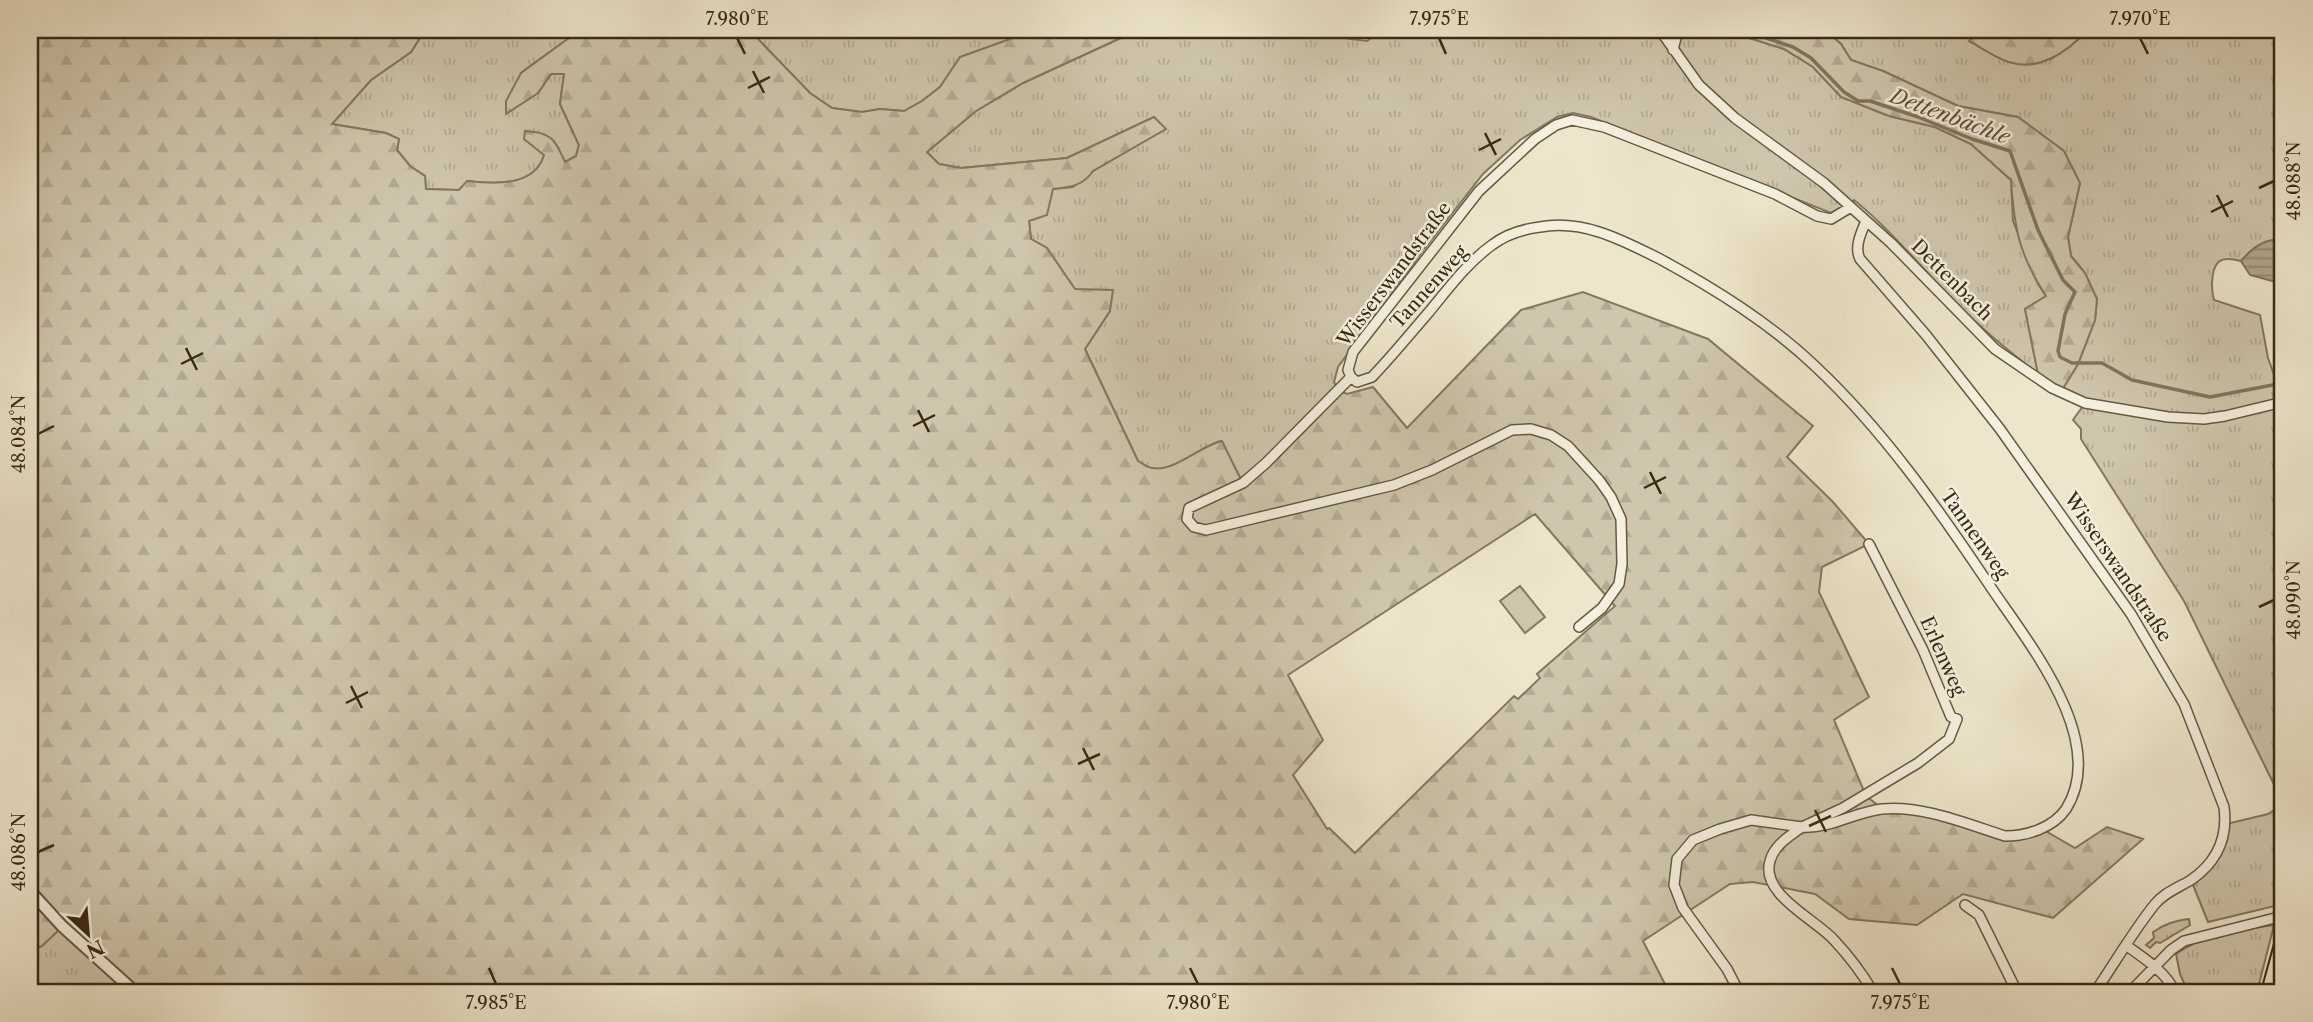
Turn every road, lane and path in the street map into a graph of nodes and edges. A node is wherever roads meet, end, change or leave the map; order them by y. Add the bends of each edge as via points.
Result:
1 (1660, 30) edge
2 (1678, 30) edge
3 (1673, 50) junction
4 (1851, 207) junction
5 (1866, 221) junction
6 (1351, 377) junction
7 (2283, 402) edge
8 (1869, 544) dead end
9 (1579, 627) dead end
10 (1802, 827) junction
11 (30, 891) edge
12 (1965, 905) dead end
13 (2283, 916) edge
14 (2283, 941) edge
15 (2127, 946) junction
16 (2155, 967) junction
17 (135, 992) edge
18 (1738, 992) edge
19 (1873, 992) edge
20 (2017, 992) edge
21 (2095, 992) edge
22 (2130, 992) edge
23 (2175, 992) edge
24 (2269, 992) edge

1 - 3 street, Dettenbach
2 - 3 street
3 - 4 street, Dettenbach via 1699,85 1735,118
4 - 5 street, Dettenbach
4 - 6 street, Wisserswandstraße via 1831,219 1817,216 1775,194 1604,127 1572,120 1556,125 1479,191 1353,352 1348,370
5 - 7 street, Dettenbach via 1995,349 2060,393 2109,408 2189,418 2225,416
5 - 15 street, Wisserswandstraße via 1858,239 1860,259 1992,419 2131,614 2184,704 2220,794 2226,824 2215,856 2191,880 2156,902
6 - 9 street, Wisserswandstraße via 1243,483 1189,508 1187,519 1206,530 1394,485 1512,430 1531,429 1568,446 1611,496 1621,519 1619,584 1602,608
6 - 10 street, Tannenweg via 1357,382 1372,377 1493,244 1515,233 1564,224 1621,239 1678,269 1758,318 1815,366 1917,482 2037,652 2053,679 2079,756 2073,797 2062,815 2042,829 2019,836 2005,836 1914,808 1859,813 1816,828
8 - 10 street, Erlenweg via 1951,717 1957,719 1949,739 1918,763 1855,802
10 - 18 street via 1751,820 1693,840 1677,859 1674,885 1683,908
10 - 19 street, Tannenweg via 1775,849 1769,876 1786,901 1833,939
11 - 17 street
12 - 20 street via 1979,915
13 - 16 street via 2184,941
14 - 24 highway
15 - 16 street
15 - 21 street
16 - 22 street
16 - 23 street

